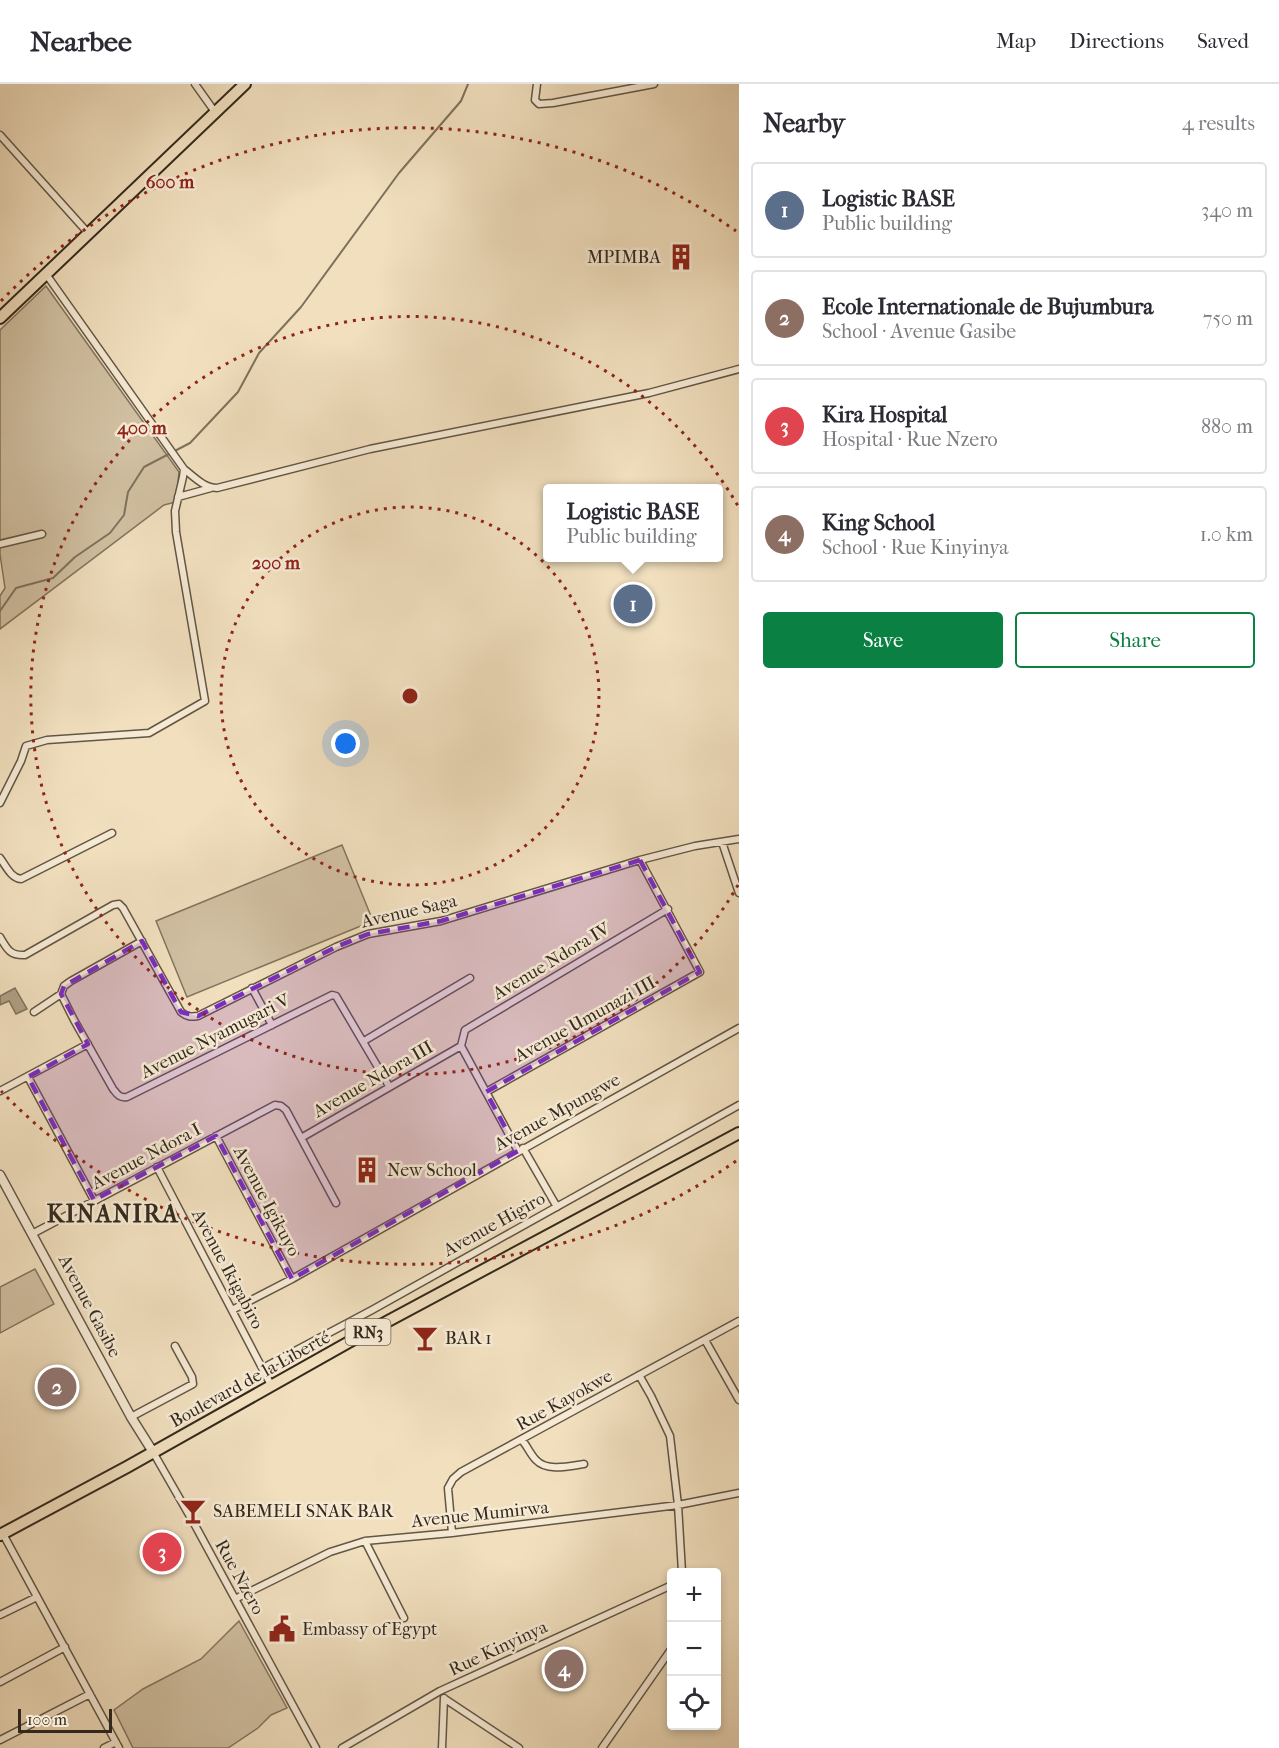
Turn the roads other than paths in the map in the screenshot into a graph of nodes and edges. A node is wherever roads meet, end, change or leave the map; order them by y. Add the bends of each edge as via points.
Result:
1 (195, 84) edge
2 (245, 84) edge
3 (537, 84) edge
4 (654, 84) edge
5 (215, 112) junction
6 (0, 135) edge
7 (88, 234) junction
8 (46, 274) junction
9 (0, 318) edge
10 (739, 369) edge
11 (184, 469) junction
12 (211, 488) junction
13 (178, 497) junction
14 (42, 534) dead end
15 (0, 544) edge
16 (0, 803) edge
17 (112, 833) dead end
18 (739, 838) edge
19 (722, 842) junction
20 (0, 858) edge
21 (640, 860) junction
22 (739, 893) edge
23 (668, 909) junction
24 (0, 938) edge
25 (140, 939) junction
26 (470, 978) dead end
27 (252, 988) junction
28 (61, 994) junction
29 (34, 1012) dead end
30 (272, 1025) junction
31 (739, 1028) edge
32 (363, 1041) junction
33 (88, 1044) junction
34 (461, 1046) junction
35 (28, 1077) junction
36 (389, 1086) junction
37 (0, 1091) edge
38 (486, 1092) junction
39 (739, 1104) edge
40 (739, 1133) edge
41 (216, 1137) junction
42 (301, 1138) junction
43 (520, 1150) junction
44 (157, 1167) junction
45 (0, 1175) edge
46 (94, 1200) junction
47 (336, 1203) dead end
48 (557, 1207) junction
49 (32, 1234) junction
50 (292, 1279) junction
51 (232, 1310) junction
52 (739, 1321) edge
53 (705, 1340) junction
54 (175, 1346) dead end
55 (264, 1368) junction
56 (639, 1376) junction
57 (271, 1385) junction
58 (739, 1400) edge
59 (131, 1417) junction
60 (522, 1440) junction
61 (153, 1452) junction
62 (584, 1464) dead end
63 (739, 1493) edge
64 (678, 1505) junction
65 (452, 1533) junction
66 (2, 1534) edge
67 (365, 1541) junction
68 (682, 1568) edge
69 (667, 1587) edge
70 (37, 1597) junction
71 (235, 1599) junction
72 (0, 1615) edge
73 (404, 1618) dead end
74 (65, 1647) junction
75 (667, 1656) edge
76 (0, 1682) edge
77 (440, 1691) junction
78 (90, 1694) junction
79 (445, 1699) junction
80 (0, 1740) edge
81 (118, 1745) edge
82 (104, 1748) edge
83 (316, 1748) edge
84 (342, 1748) edge
85 (442, 1748) edge
86 (519, 1748) edge
87 (602, 1748) edge

1 - 5 street
2 - 5 main road
3 - 4 street via 534,100 539,104
5 - 7 main road
6 - 7 street
7 - 8 main road
8 - 9 main road
8 - 11 street
10 - 12 street via 649,393 370,449
11 - 12 street
11 - 13 street
12 - 13 street
13 - 16 street via 176,532 205,701 149,733 47,740 26,746
14 - 15 street
17 - 20 street via 21,879 15,878
18 - 19 street, Avenue Saga
19 - 21 street, Avenue Saga
19 - 22 street
21 - 23 street
21 - 27 street, Avenue Saga via 441,921 368,934
23 - 34 street, Avenue Ndora IV via 465,1030
23 - 38 street, Avenue Umunazi III via 700,972
24 - 25 street via 10,951 25,955 119,904
25 - 27 street, Avenue Saga via 186,1016 198,1016
25 - 28 street via 71,981
26 - 32 street
27 - 30 street
28 - 29 street
28 - 33 street, Avenue Nyamugari V
30 - 32 street, Avenue Nyamugari V via 332,995
30 - 33 street, Avenue Nyamugari V via 127,1098 117,1095
31 - 43 street, Avenue Mpungwe
32 - 36 street, Avenue Nyamugari V
33 - 35 street
34 - 36 street, Avenue Ndora III
34 - 38 street
35 - 37 street
35 - 46 street
36 - 42 street, Avenue Ndora III
38 - 43 street
39 - 48 street, Avenue Higiro
40 - 57 main road, Boulevard de la Liberté / RN3
41 - 42 street, Avenue Ndora I via 275,1105 286,1110
41 - 44 street, Avenue Ndora I
41 - 50 street, Avenue Igikuyo
42 - 47 street
43 - 48 street
43 - 50 street, Avenue Mpungwe
44 - 46 street, Avenue Ndora I
44 - 51 street, Avenue Ikigabiro
45 - 49 street, Avenue Gasibe
46 - 49 street, Avenue Ndora I
48 - 55 street, Avenue Higiro
49 - 59 street, Avenue Gasibe
50 - 51 street, Avenue Mpungwe
51 - 55 street, Avenue Ikigabiro
52 - 53 street, Rue Kayokwe
53 - 56 street, Rue Kayokwe
53 - 58 street
54 - 59 street via 193,1384
55 - 57 street, Avenue Ikigabiro
56 - 60 street, Rue Kayokwe
56 - 64 street via 670,1436
57 - 61 main road, Boulevard de la Liberté / RN3
59 - 61 street, Avenue Gasibe
60 - 62 street via 542,1465
60 - 65 street, Rue Kayokwe via 461,1472 449,1484
61 - 66 main road, Boulevard de la Liberté / RN3
61 - 71 street, Rue Nzero
63 - 64 street, Avenue Mumirwa
64 - 65 street, Avenue Mumirwa
64 - 68 street
65 - 67 street, Avenue Mumirwa
66 - 70 street
67 - 71 street, Avenue Mumirwa via 330,1552
67 - 73 street
69 - 77 street, Rue Kinyinya
70 - 72 street
70 - 74 street
71 - 83 street, Rue Nzero
74 - 76 street
74 - 78 street
75 - 87 street
77 - 79 street
77 - 84 street, Rue Kinyinya
78 - 80 street
78 - 81 street
79 - 85 street
79 - 86 street
81 - 82 street

